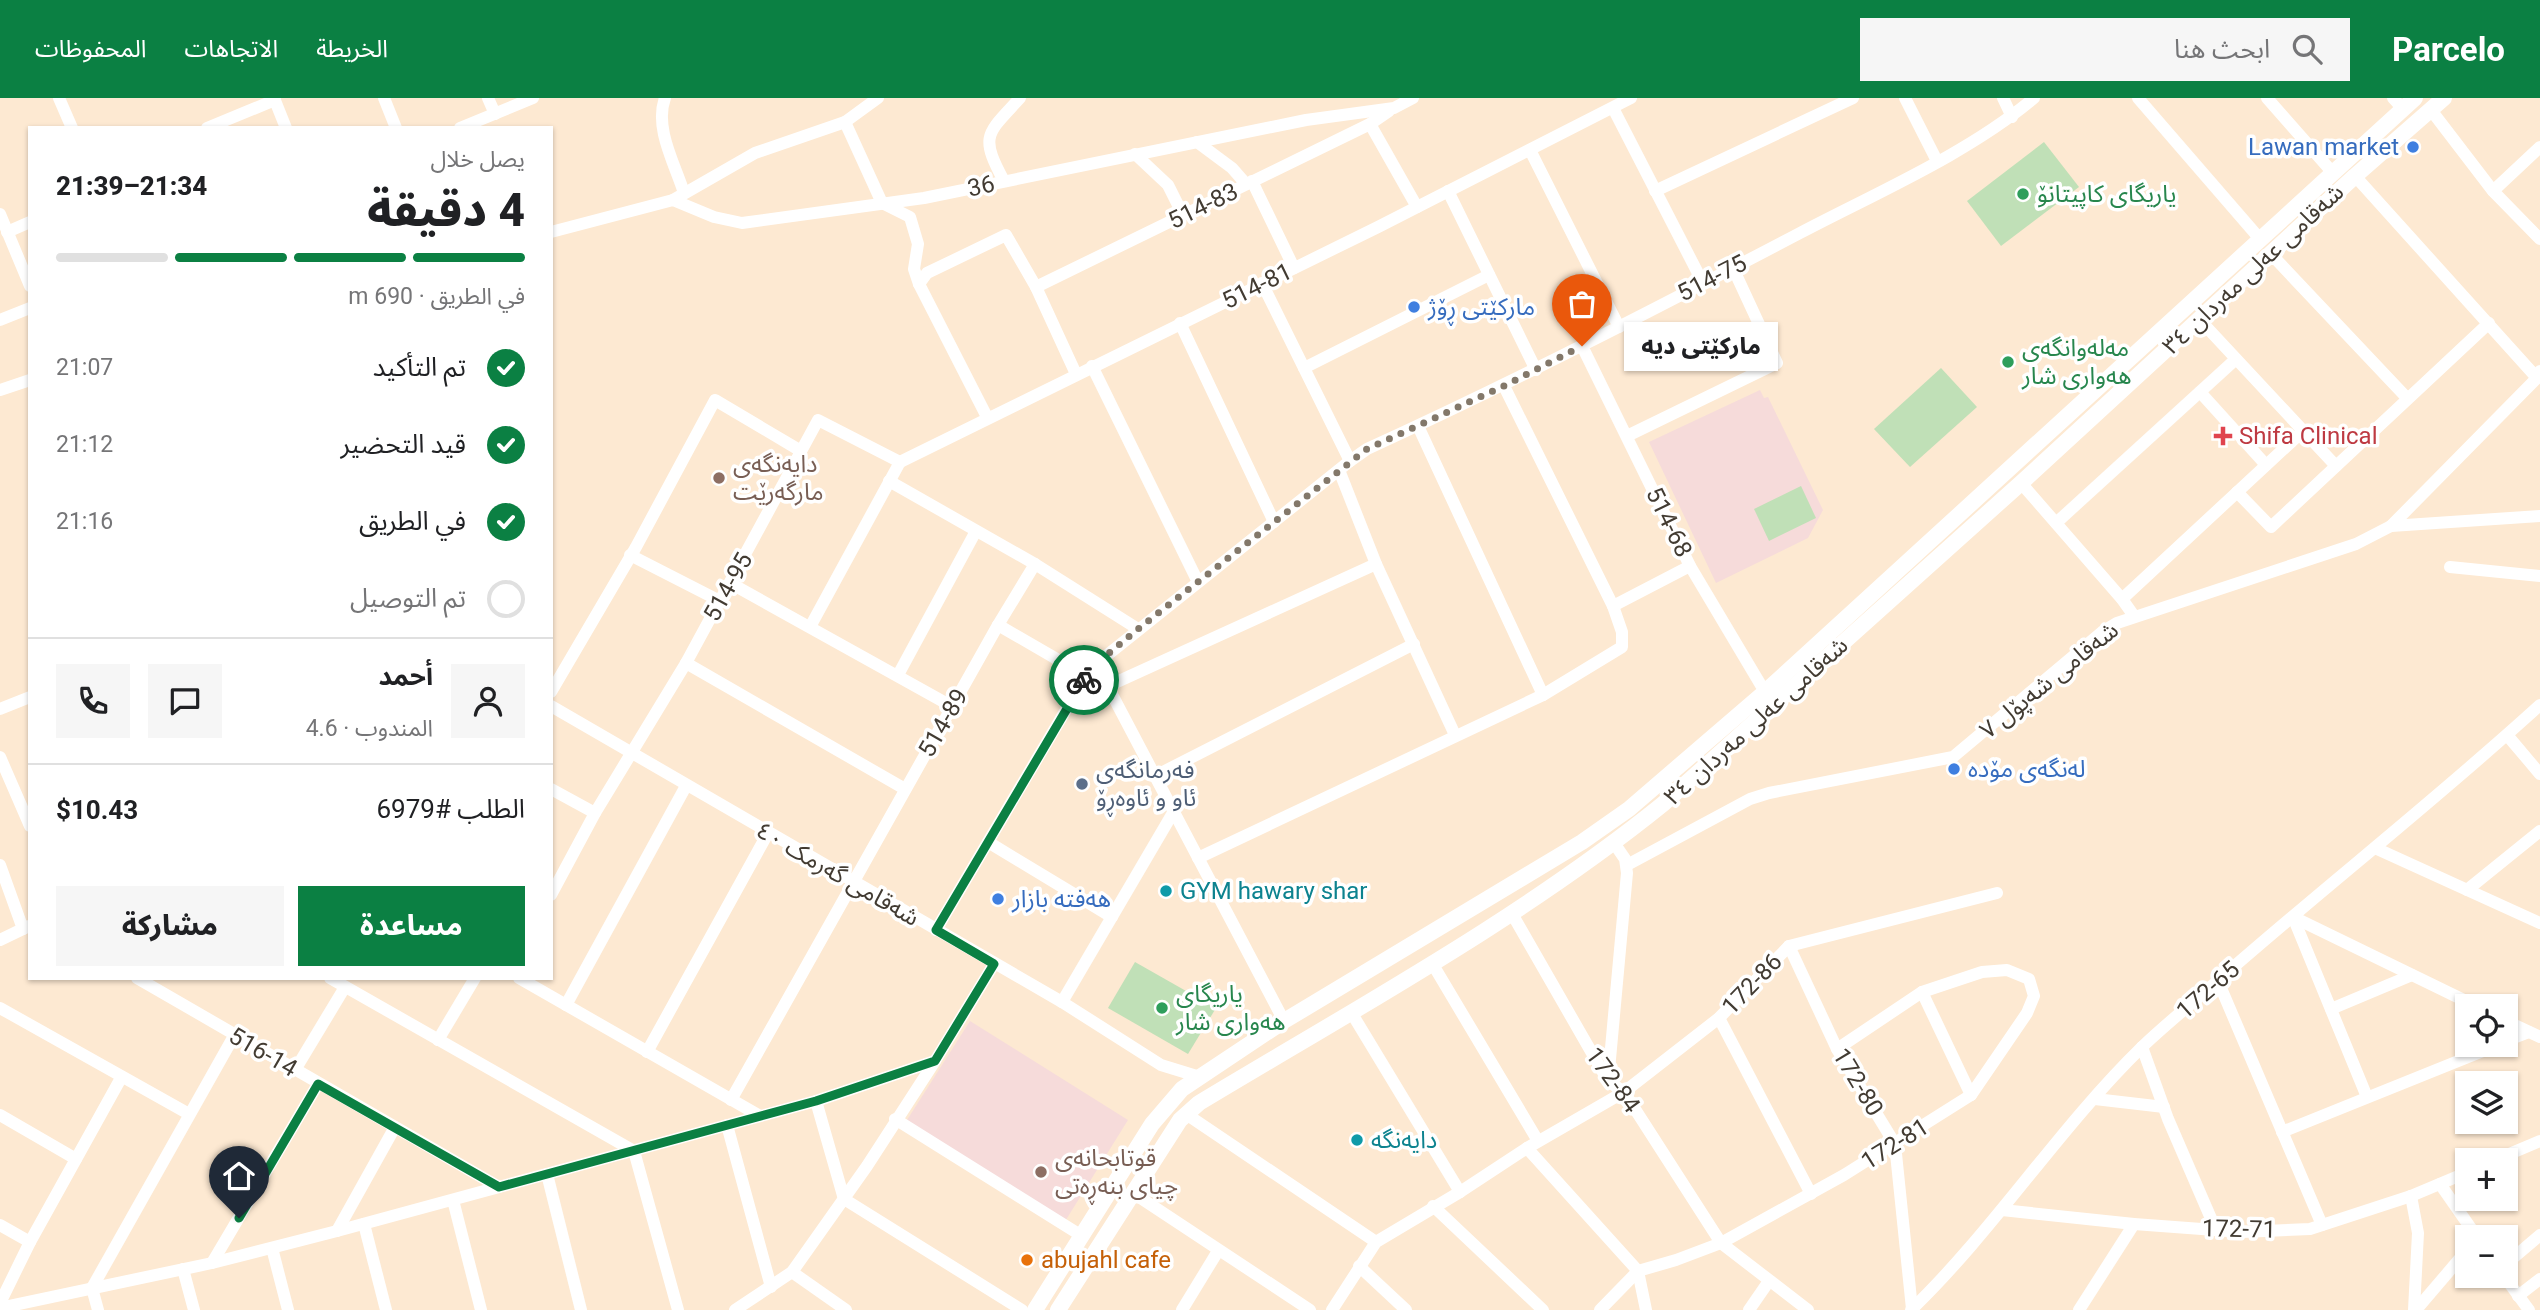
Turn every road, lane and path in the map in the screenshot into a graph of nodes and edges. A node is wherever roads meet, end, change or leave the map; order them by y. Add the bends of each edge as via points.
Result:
1 (60, 98) edge
2 (384, 98) edge
3 (488, 98) edge
4 (533, 98) edge
5 (665, 98) edge
6 (878, 98) edge
7 (1020, 98) edge
8 (1413, 98) edge
9 (1853, 98) edge
10 (1905, 98) edge
11 (2003, 98) edge
12 (2034, 98) edge
13 (2138, 98) edge
14 (2267, 98) edge
15 (2444, 98) edge
16 (274, 99) edge
17 (1629, 99) edge
18 (2404, 102) edge
19 (1394, 108) junction
20 (1613, 108) junction
21 (2431, 110) junction
22 (495, 114) junction
23 (2012, 117) junction
24 (845, 122) junction
25 (1370, 124) junction
26 (71, 126) edge
27 (212, 126) edge
28 (285, 126) edge
29 (395, 126) edge
30 (465, 126) edge
31 (1197, 142) junction
32 (2540, 147) edge
33 (1530, 150) junction
34 (1135, 154) junction
35 (1937, 161) junction
36 (2333, 173) junction
37 (2355, 176) junction
38 (1004, 181) junction
39 (1249, 183) junction
40 (1448, 191) junction
41 (1655, 191) junction
42 (2493, 191) junction
43 (678, 197) junction
44 (882, 203) junction
45 (1417, 207) junction
46 (0, 214) edge
47 (1183, 215) junction
48 (28, 223) edge
49 (553, 231) edge
50 (7, 232) junction
51 (2260, 239) junction
52 (2540, 239) edge
53 (2270, 253) junction
54 (1294, 268) junction
55 (1733, 268) junction
56 (1489, 275) junction
57 (28, 281) edge
58 (1262, 283) junction
59 (919, 284) junction
60 (1703, 284) junction
61 (1036, 287) junction
62 (28, 309) edge
63 (2199, 319) junction
64 (0, 320) edge
65 (1180, 323) junction
66 (2489, 323) junction
67 (1619, 327) junction
68 (1582, 346) junction
69 (2236, 359) junction
70 (1092, 366) junction
71 (1304, 368) junction
72 (1536, 370) junction
73 (1076, 374) junction
74 (2539, 375) edge
75 (28, 381) edge
76 (1504, 386) junction
77 (0, 390) edge
78 (2200, 392) junction
79 (2407, 398) junction
80 (987, 417) junction
81 (1418, 426) junction
82 (2303, 431) junction
83 (1627, 436) junction
84 (801, 450) junction
85 (900, 461) junction
86 (1350, 461) junction
87 (2266, 465) junction
88 (2336, 466) junction
89 (1339, 470) junction
90 (889, 481) junction
91 (2021, 483) junction
92 (2237, 492) junction
93 (2540, 516) edge
94 (1274, 522) junction
95 (2056, 523) junction
96 (2391, 526) junction
97 (976, 531) junction
98 (631, 555) junction
99 (1035, 564) junction
100 (1376, 564) junction
101 (1690, 566) junction
102 (2450, 567) dead end
103 (2540, 576) edge
104 (1198, 582) junction
105 (730, 583) junction
106 (2122, 599) junction
107 (720, 601) junction
108 (1613, 606) junction
109 (2134, 616) junction
110 (998, 625) junction
111 (810, 626) junction
112 (1138, 629) junction
113 (1415, 644) junction
114 (686, 663) junction
115 (1096, 664) junction
116 (898, 675) junction
117 (1086, 676) junction
118 (1108, 686) junction
119 (553, 689) edge
120 (1765, 692) junction
121 (1543, 695) junction
122 (28, 698) edge
123 (2540, 705) edge
124 (553, 707) edge
125 (953, 707) junction
126 (0, 709) edge
127 (1455, 735) junction
128 (2507, 735) junction
129 (633, 752) junction
130 (0, 757) edge
131 (2540, 774) edge
132 (1155, 776) junction
133 (686, 786) junction
134 (905, 789) junction
135 (553, 790) edge
136 (1174, 811) junction
137 (595, 813) junction
138 (28, 821) edge
139 (2540, 831) edge
140 (768, 833) junction
141 (988, 842) junction
142 (1614, 844) junction
143 (2375, 848) junction
144 (1198, 858) junction
145 (0, 865) edge
146 (1627, 865) junction
147 (854, 883) junction
148 (553, 889) edge
149 (2467, 890) junction
150 (1997, 894) dead end
151 (1511, 912) junction
152 (1112, 917) junction
153 (2292, 917) junction
154 (2540, 923) edge
155 (26, 928) edge
156 (936, 930) junction
157 (0, 940) edge
158 (1789, 946) junction
159 (1432, 963) junction
160 (994, 964) junction
161 (2412, 975) junction
162 (1360, 976) junction
163 (140, 980) edge
164 (333, 980) edge
165 (474, 980) edge
166 (522, 980) edge
167 (2218, 981) junction
168 (345, 987) junction
169 (1922, 992) junction
170 (1330, 994) junction
171 (2455, 996) edge
172 (1373, 997) junction
173 (1062, 1002) junction
174 (566, 1005) junction
175 (0, 1008) edge
176 (2331, 1009) junction
177 (1347, 1014) junction
178 (1719, 1018) junction
179 (1284, 1021) junction
180 (2518, 1027) edge
181 (2534, 1035) edge
182 (234, 1036) junction
183 (438, 1040) junction
184 (2142, 1047) junction
185 (1837, 1049) junction
186 (648, 1052) junction
187 (2468, 1057) edge
188 (935, 1061) junction
189 (1161, 1065) junction
190 (295, 1070) junction
191 (1200, 1077) junction
192 (121, 1078) junction
193 (1608, 1081) junction
194 (318, 1084) junction
195 (1182, 1089) junction
196 (1624, 1092) junction
197 (1971, 1095) junction
198 (2367, 1097) junction
199 (2095, 1099) junction
200 (731, 1100) junction
201 (816, 1101) junction
202 (2164, 1107) junction
203 (190, 1114) junction
204 (1186, 1114) junction
205 (0, 1115) edge
206 (760, 1116) junction
207 (895, 1119) junction
208 (727, 1125) junction
209 (395, 1127) junction
210 (2282, 1132) junction
211 (2540, 1141) edge
212 (1532, 1144) junction
213 (1895, 1144) junction
214 (2518, 1150) edge
215 (634, 1151) junction
216 (76, 1159) junction
217 (547, 1174) junction
218 (2455, 1178) edge
219 (2440, 1184) junction
220 (499, 1187) junction
221 (1460, 1192) junction
222 (1133, 1193) junction
223 (1811, 1194) junction
224 (2411, 1196) junction
225 (844, 1199) junction
226 (453, 1200) junction
227 (1433, 1206) junction
228 (2002, 1210) junction
229 (364, 1224) junction
230 (2134, 1224) junction
231 (0, 1225) edge
232 (2322, 1225) junction
233 (2469, 1225) edge
234 (2216, 1230) junction
235 (337, 1231) junction
236 (2540, 1235) edge
237 (1082, 1236) junction
238 (30, 1242) junction
239 (1376, 1242) junction
240 (1721, 1243) junction
241 (272, 1248) junction
242 (1218, 1251) junction
243 (2518, 1254) edge
244 (212, 1263) junction
245 (2455, 1265) edge
246 (1359, 1266) junction
247 (183, 1269) junction
248 (1638, 1270) junction
249 (792, 1272) junction
250 (2540, 1279) edge
251 (1769, 1281) junction
252 (771, 1287) junction
253 (2512, 1288) edge
254 (92, 1289) junction
255 (2518, 1296) junction
256 (0, 1303) edge
257 (0, 1308) edge
258 (740, 1308) edge
259 (2420, 1308) edge
260 (1912, 1309) edge
261 (98, 1310) edge
262 (194, 1310) edge
263 (288, 1310) edge
264 (386, 1310) edge
265 (481, 1310) edge
266 (581, 1310) edge
267 (678, 1310) edge
268 (846, 1310) edge
269 (1022, 1310) edge
270 (1035, 1310) edge
271 (1058, 1310) edge
272 (1182, 1310) edge
273 (1310, 1310) edge
274 (1332, 1310) edge
275 (1406, 1310) edge
276 (1543, 1310) edge
277 (1600, 1310) edge
278 (1646, 1310) edge
279 (1749, 1310) edge
280 (1808, 1310) edge
281 (2079, 1310) edge
282 (2529, 1310) edge

1 - 26 street
2 - 29 street
3 - 22 street
4 - 22 street
5 - 43 street via 661,123
6 - 24 street
7 - 38 street via 994,126 989,139 990,156
8 - 19 street, 36
9 - 41 street
10 - 35 street
11 - 23 street
12 - 23 street, 514-75
13 - 51 street
14 - 36 street
15 - 21 main road, شەقامی عەلی مەردان ٣٤
16 - 27 street
16 - 28 street
17 - 20 street, 514-81
18 - 36 main road, شەقامی عەلی مەردان ٣٤
19 - 25 street, 514-83
19 - 31 street, 36
20 - 33 street, 514-81
20 - 41 street
21 - 37 main road, شەقامی عەلی مەردان ٣٤
21 - 42 street
22 - 30 street
23 - 35 street, 514-75
24 - 43 street via 755,153
24 - 44 street
25 - 39 street, 514-83
25 - 45 street
31 - 34 street, 36
31 - 39 street
32 - 42 street
33 - 40 street, 514-81
33 - 67 street
34 - 38 street, 36
34 - 47 street via 1168,185
35 - 55 street, 514-75
36 - 51 main road, شەقامی عەلی مەردان ٣٤
37 - 53 main road, شەقامی عەلی مەردان ٣٤
37 - 66 street
38 - 44 street, 36
39 - 47 street, 514-83
39 - 54 street
40 - 45 street, 514-81
40 - 56 street
41 - 60 street
42 - 52 street
43 - 44 street, 36 via 714,217 742,223
43 - 49 street
44 - 59 street via 910,217 918,244 914,269
45 - 54 street, 514-81
46 - 50 street
47 - 61 street, 514-83
48 - 50 street
50 - 57 street
51 - 120 main road, شەقامی عەلی مەردان ٣٤
53 - 63 main road, شەقامی عەلی مەردان ٣٤
53 - 79 street
54 - 58 street, 514-81
55 - 60 street, 514-75
55 - 83 street via 1777,363
56 - 71 street
56 - 72 street
58 - 65 street, 514-81
58 - 71 street
59 - 61 street via 927,274 1006,236
59 - 80 street
60 - 67 street, 514-75
61 - 73 street
62 - 64 street
63 - 69 street
63 - 91 main road, شەقامی عەلی مەردان ٣٤
65 - 70 street, 514-81
65 - 94 street
66 - 74 street
66 - 79 street
67 - 68 street, 514-75
68 - 72 street, 514-75
68 - 83 street, 514-68
69 - 78 street
69 - 82 street
70 - 73 street, 514-81
70 - 104 street
71 - 86 street
72 - 76 street, 514-75
73 - 80 street, 514-81
74 - 96 street, شەقامی شەپۆل ٧
75 - 77 street
76 - 81 street, 514-75
76 - 108 street
78 - 87 street
78 - 95 street
79 - 88 street
80 - 85 street, 514-81
81 - 86 street, 514-75
81 - 121 street
82 - 87 street
82 - 88 street
83 - 101 street, 514-68
84 - 85 street, 514-95 via 818,420
84 - 98 street via 715,400
84 - 105 street, 514-95
85 - 90 street
86 - 89 street, 514-75
87 - 92 street
88 - 92 street via 2271,527
89 - 94 street, 514-75
89 - 100 street
90 - 97 street
90 - 111 street
91 - 95 street
91 - 142 main road, شەقامی عەلی مەردان ٣٤
92 - 106 street
93 - 96 street
94 - 104 street, 514-75
95 - 106 street
96 - 109 street, شەقامی شەپۆل ٧ via 2356,544
97 - 99 street
97 - 116 street
98 - 107 street
98 - 119 street
99 - 110 street, 514-89
99 - 112 street
100 - 113 street
100 - 118 street
101 - 108 street
101 - 120 street, 514-68
102 - 103 street
104 - 112 street, 514-75
105 - 107 street, 514-95
105 - 111 street
106 - 109 street
107 - 114 street, 514-95
108 - 121 street via 1622,647
109 - 146 street, شەقامی شەپۆل ٧ via 2102,632 1953,757 1749,799
110 - 117 street
110 - 125 street, 514-89
111 - 116 street
112 - 115 street, 514-75
113 - 127 street
113 - 132 street
114 - 129 street, 514-95
114 - 134 street
115 - 117 street, 514-75
115 - 118 street
116 - 125 street
117 - 141 street, 514-75
118 - 132 street
120 - 162 main road, شەقامی عەلی مەردان ٣٤ via 1606,826
121 - 127 street
122 - 126 street
123 - 128 street, 172-65
124 - 129 street, شەقامی گەرمک ٤٠
125 - 134 street, 514-89
127 - 144 street
128 - 131 street
128 - 143 street, 172-65
129 - 133 street, شەقامی گەرمک ٤٠
129 - 137 street, 514-95
130 - 138 street
132 - 136 street
133 - 140 street, شەقامی گەرمک ٤٠
133 - 174 street
134 - 147 street, 514-89
135 - 137 street
136 - 144 street
136 - 152 street
137 - 148 street, 514-95
139 - 149 street
140 - 147 street, شەقامی گەرمک ٤٠
140 - 186 street
141 - 152 street
141 - 156 street, 514-75
142 - 146 street
142 - 151 main road, شەقامی عەلی مەردان ٣٤
143 - 149 street
143 - 153 street, 172-65
144 - 179 street
145 - 155 street
146 - 193 street
147 - 156 street, شەقامی گەرمک ٤٠
147 - 200 street, 514-89
149 - 154 street
150 - 158 street, 172-86
151 - 159 main road, شەقامی عەلی مەردان ٣٤
151 - 193 street, 172-84
152 - 173 street
153 - 161 street
153 - 167 street, 172-65
153 - 176 street
155 - 157 street
156 - 160 street, شەقامی گەرمک ٤٠
158 - 178 street, 172-86
158 - 185 street, 172-80
159 - 172 main road, شەقامی عەلی مەردان ٣٤
159 - 212 street
160 - 173 street, شەقامی گەرمک ٤٠
160 - 188 street
161 - 171 street
161 - 176 street
162 - 170 main road, شەقامی عەلی مەردان ٣٤
162 - 172 main road
163 - 182 street, 516-14
164 - 168 street
165 - 183 street
166 - 174 street
167 - 184 street, 172-65
167 - 210 street
168 - 183 street
168 - 190 street
169 - 185 street
169 - 197 street
169 - 197 street, 172-81 via 1982,972 2007,970 2029,979 2034,996 2028,1013
170 - 177 main road
170 - 179 main road, شەقامی عەلی مەردان ٣٤
172 - 177 main road, شەقامی عەلی مەردان ٣٤
173 - 189 street, شەقامی گەرمک ٤٠
174 - 186 street
175 - 192 street
176 - 198 street
177 - 204 main road, شەقامی عەلی مەردان ٣٤
177 - 221 street
178 - 196 street, 172-86
178 - 223 street
179 - 191 main road, شەقامی عەلی مەردان ٣٤
180 - 181 street
182 - 190 street, 516-14
182 - 203 street
183 - 215 street
184 - 199 street, 172-65
184 - 202 street
185 - 213 street, 172-80
186 - 200 street
187 - 198 street
188 - 201 street
188 - 207 street
189 - 191 street, شەقامی گەرمک ٤٠
189 - 195 street, شەقامی گەرمک ٤٠
190 - 194 street, 516-14
191 - 195 main road, شەقامی عەلی مەردان ٣٤
192 - 203 street
192 - 216 street
193 - 196 street, 172-84
194 - 209 street, 516-14
194 - 244 street
195 - 237 main road, شەقامی عەلی مەردان ٣٤ via 1152,1124
196 - 212 street, 172-86
196 - 240 street, 172-84
197 - 213 street, 172-81
198 - 210 street
199 - 202 street
199 - 228 street, 172-65
200 - 206 street
201 - 206 street
201 - 225 street
202 - 234 street
203 - 254 street
204 - 222 main road, شەقامی عەلی مەردان ٣٤
204 - 239 street
205 - 216 street
206 - 208 street
207 - 225 street
207 - 237 street
208 - 215 street
208 - 252 street
209 - 220 street, 516-14
209 - 235 street
210 - 232 street
211 - 214 street
212 - 221 street, 172-86
212 - 248 street
213 - 223 street, 172-81
213 - 260 street, 172-80
215 - 217 street
215 - 267 street
216 - 238 street
217 - 220 street
217 - 266 street
218 - 219 street, 172-71
219 - 224 street, 172-71
219 - 233 street
220 - 226 street
221 - 227 street, 172-86
222 - 242 street
222 - 271 main road, شەقامی عەلی مەردان ٣٤
223 - 240 street, 172-81
224 - 232 street, 172-71
224 - 259 street via 2418,1233
225 - 249 street
225 - 269 street
226 - 229 street
226 - 265 street
227 - 239 street, 172-86
227 - 276 street
228 - 230 street, 172-71
228 - 260 street, 172-65
229 - 235 street
229 - 264 street
230 - 234 street, 172-71
230 - 281 street
231 - 238 street
232 - 234 street, 172-71 via 2296,1230
235 - 241 street
236 - 243 street
237 - 270 main road, شەقامی عەلی مەردان ٣٤
238 - 256 street
239 - 246 street, 172-86
240 - 248 street, 172-81
240 - 251 street, 172-84
241 - 244 street
241 - 263 street
242 - 272 street
242 - 273 street
244 - 247 street
245 - 259 street
246 - 274 street, 172-86
246 - 275 street
247 - 254 street
247 - 262 street
248 - 277 street
248 - 278 street
249 - 252 street
249 - 268 street
250 - 255 street
251 - 279 street
251 - 280 street, 172-84
252 - 258 street
253 - 255 street
254 - 257 street
254 - 261 street
255 - 282 street

